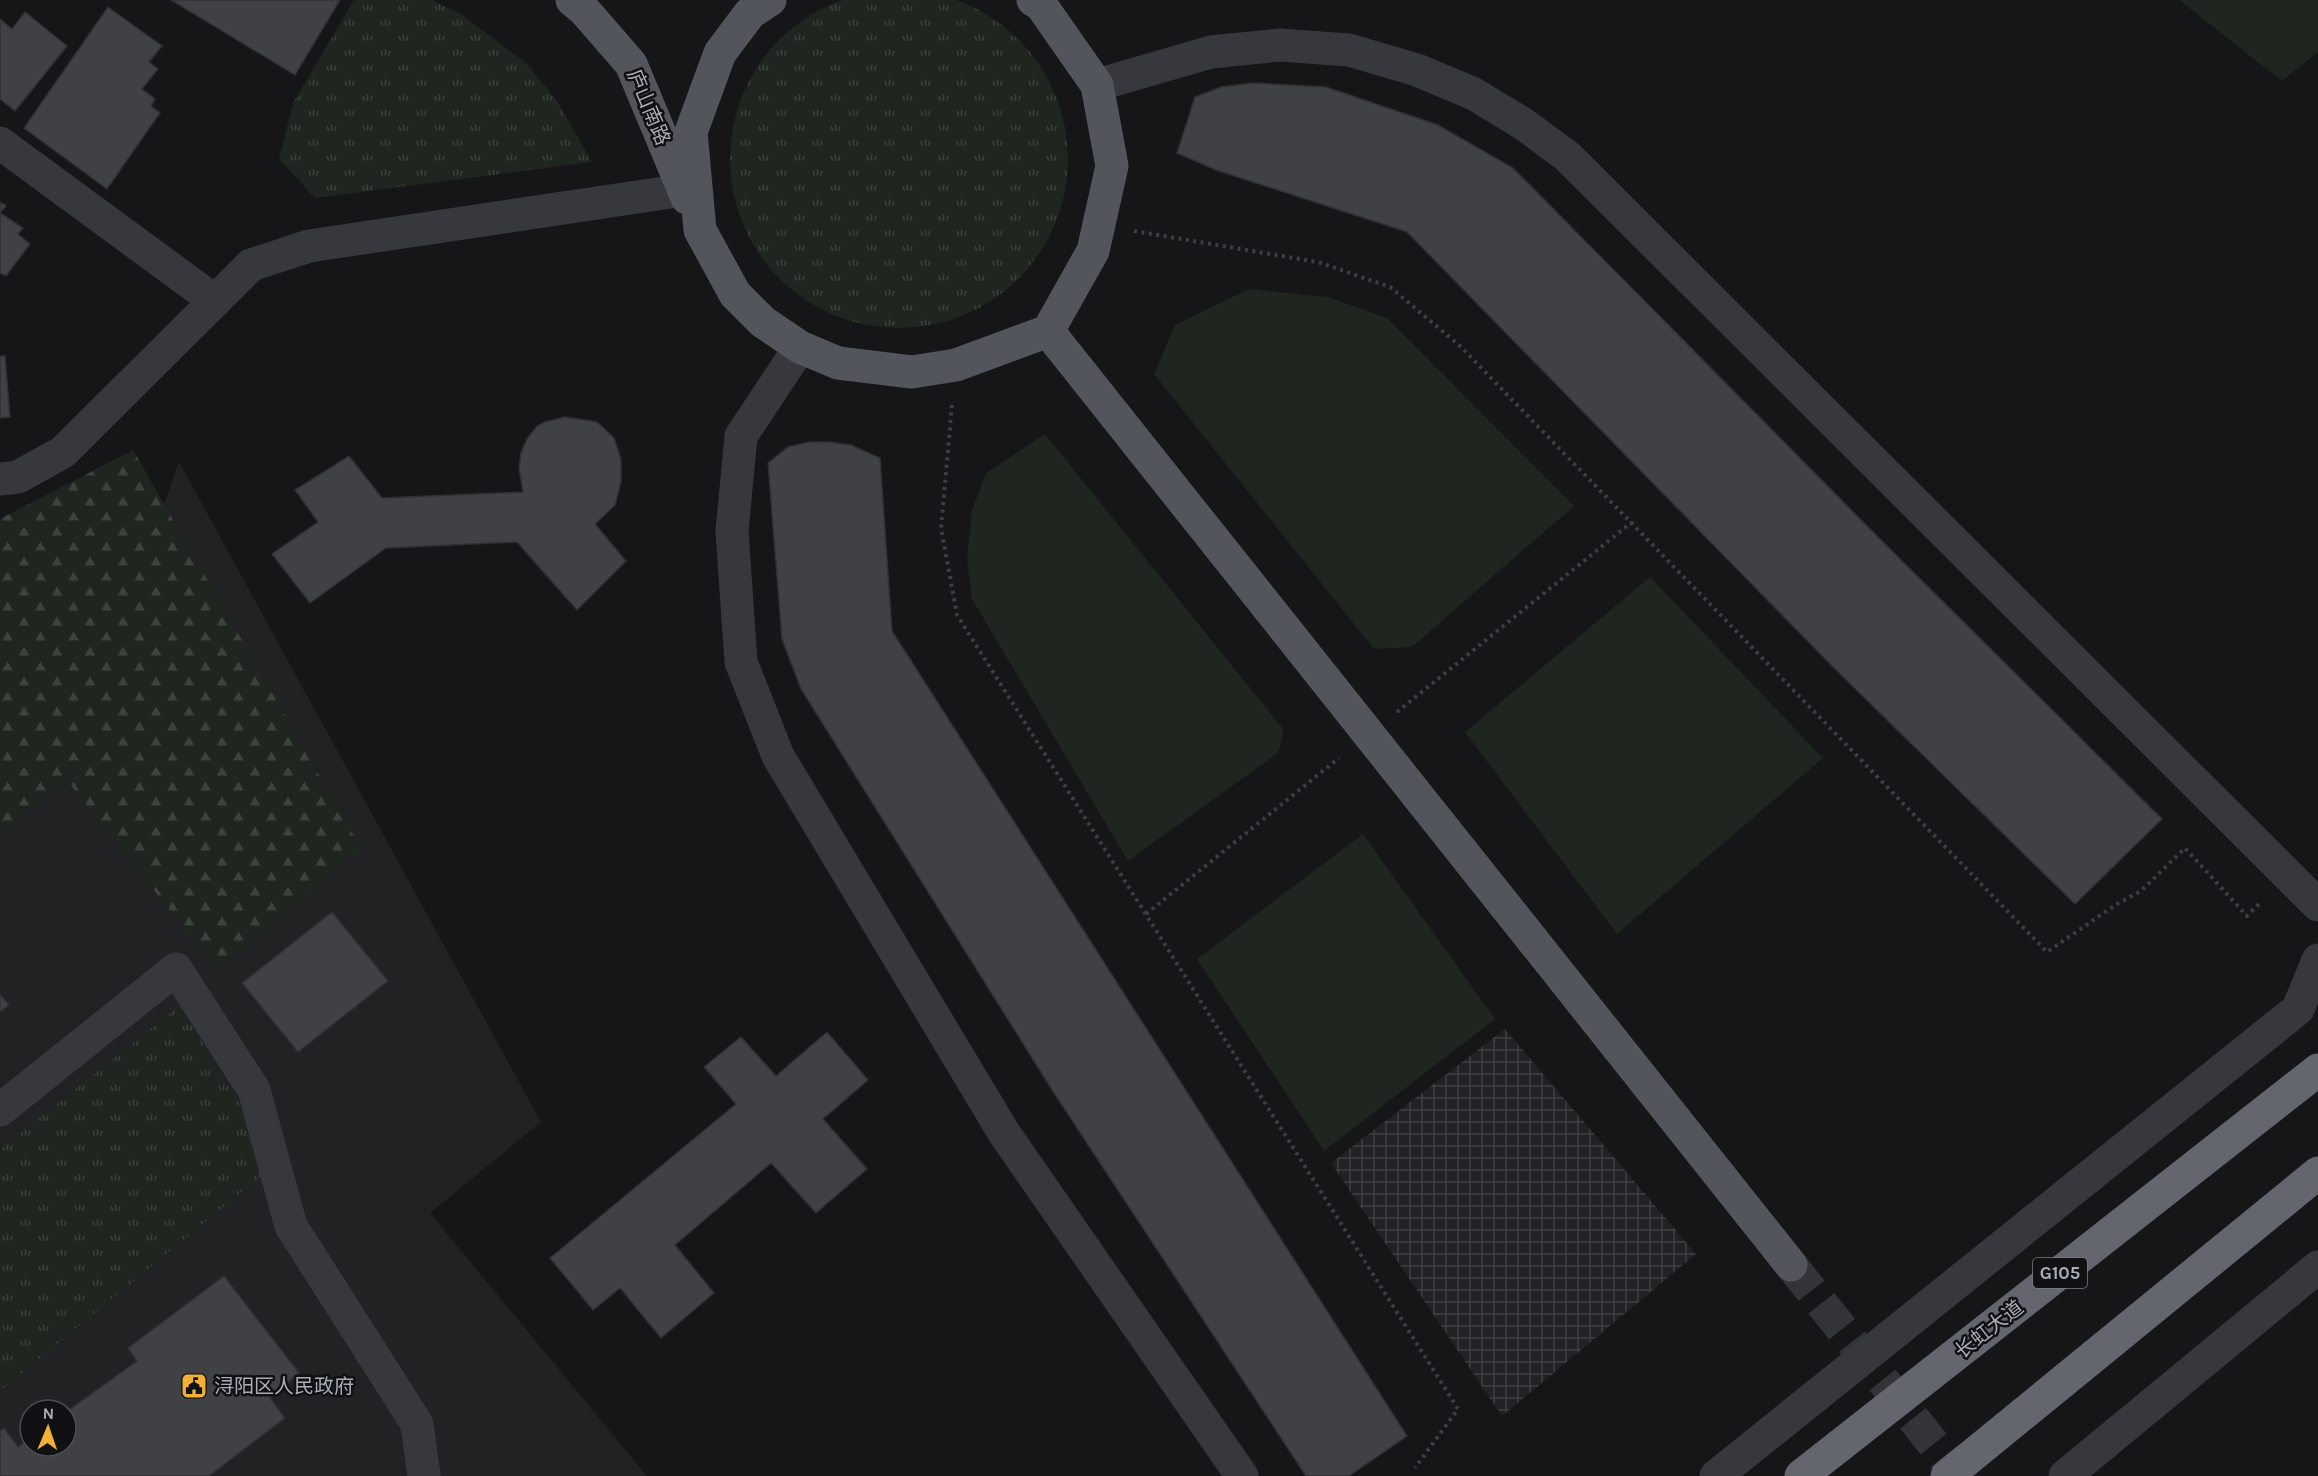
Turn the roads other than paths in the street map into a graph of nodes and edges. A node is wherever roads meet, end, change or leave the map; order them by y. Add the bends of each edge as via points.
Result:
1 (572, 0) edge
2 (770, 0) edge
3 (1033, 0) edge
4 (1097, 85) junction
5 (0, 143) edge
6 (684, 190) junction
7 (700, 230) junction
8 (215, 301) junction
9 (1048, 331) junction
10 (800, 347) junction
11 (0, 479) edge
12 (2318, 905) edge
13 (2318, 960) edge
14 (2318, 1070) edge
15 (0, 1110) edge
16 (2318, 1173) edge
17 (1791, 1265) tunnel mouth
18 (2318, 1267) edge
19 (424, 1476) edge
20 (1242, 1476) edge
21 (1716, 1476) edge
22 (1801, 1476) edge
23 (1947, 1476) edge
24 (2065, 1476) edge

1 - 6 main road, 庐山南路 via 632,64
2 - 7 main road via 750,14 720,53 691,132
3 - 4 main road via 1041,5
4 - 9 main road via 1112,166 1093,251
4 - 12 street via 1211,52 1280,45 1349,50 1417,70 1465,90 1525,125 1576,165
5 - 8 street
6 - 7 main road, 庐山南路
6 - 8 street via 309,246 251,264
7 - 10 main road, 庐山南路 via 735,294 763,322
8 - 11 street via 63,452 18,477
9 - 10 main road, 庐山南路 via 956,365 912,372 838,363
9 - 17 main road
10 - 20 street via 741,436 732,531 741,662 778,756 1004,1132
13 - 21 street via 2298,1009
14 - 22 highway, 长虹大道 / G105
15 - 19 street via 176,969 254,1090 291,1227 417,1424
16 - 23 highway
18 - 24 street

